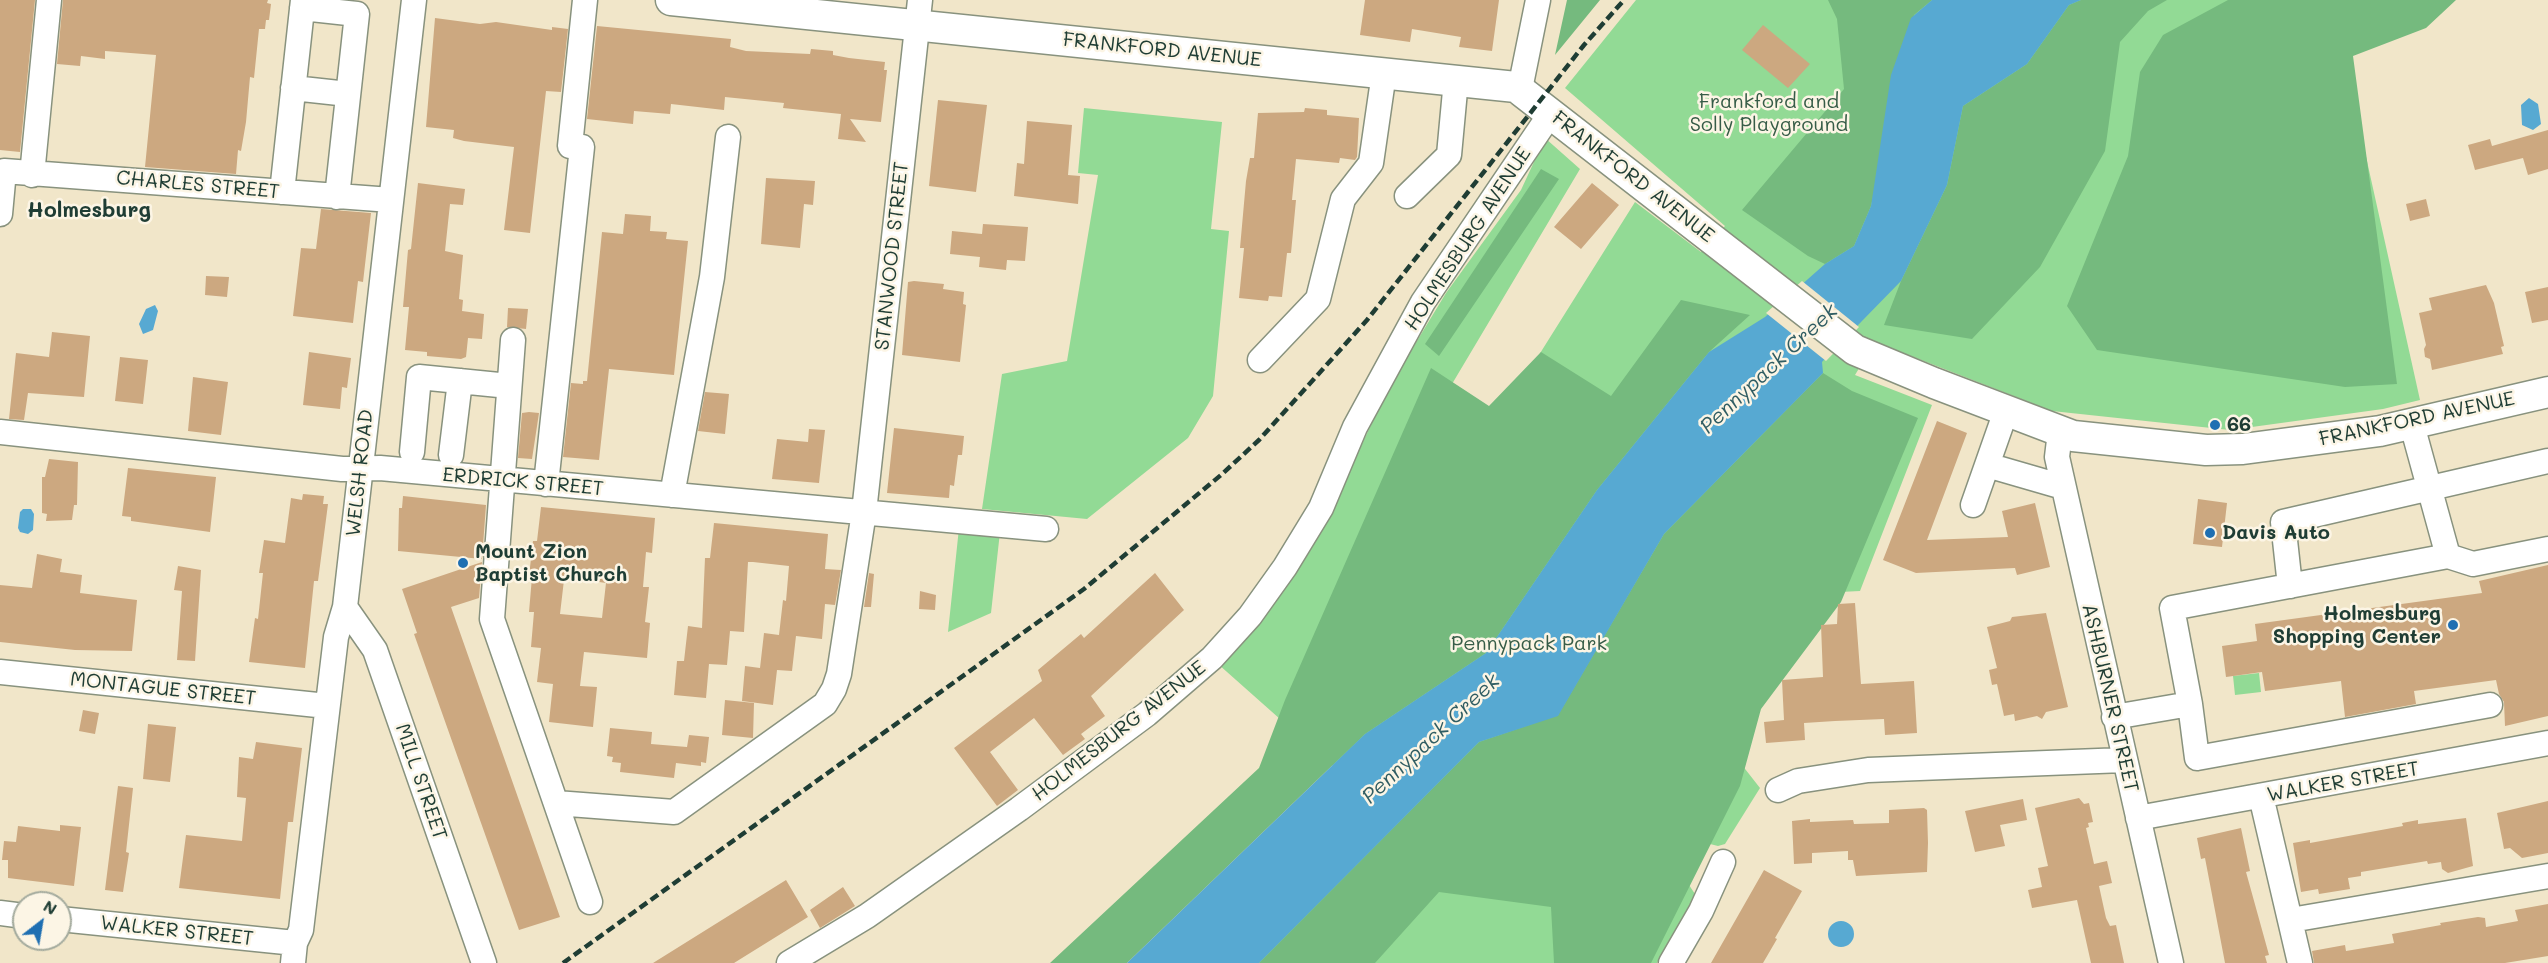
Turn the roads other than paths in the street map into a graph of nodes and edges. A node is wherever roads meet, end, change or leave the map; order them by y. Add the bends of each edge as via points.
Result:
1 (49, 0) edge
2 (414, 0) edge
3 (585, 0) edge
4 (671, 0) edge
5 (1538, 0) edge
6 (302, 4) edge
7 (918, 12) edge
8 (1384, 73) junction
9 (1456, 80) junction
10 (293, 88) junction
11 (1520, 89) junction
12 (348, 94) junction
13 (1551, 113) junction
14 (728, 137) dead end
15 (32, 175) junction
16 (282, 192) junction
17 (1407, 196) dead end
18 (337, 197) junction
19 (391, 200) junction
20 (0, 214) edge
21 (513, 340) dead end
22 (1260, 360) dead end
23 (460, 381) junction
24 (509, 386) junction
25 (2548, 392) edge
26 (2006, 411) junction
27 (2412, 425) junction
28 (0, 432) edge
29 (2060, 432) junction
30 (412, 452) dead end
31 (452, 455) dead end
32 (2548, 461) edge
33 (1987, 465) junction
34 (360, 468) junction
35 (501, 480) junction
36 (546, 484) junction
37 (2063, 487) junction
38 (2430, 490) junction
39 (672, 495) junction
40 (1973, 505) dead end
41 (864, 512) junction
42 (1046, 529) dead end
43 (2548, 549) edge
44 (2448, 556) junction
45 (2290, 586) junction
46 (345, 607) junction
47 (0, 672) edge
48 (2190, 704) junction
49 (2490, 705) dead end
50 (327, 706) junction
51 (2114, 717) junction
52 (2548, 743) edge
53 (2124, 760) junction
54 (1778, 790) dead end
55 (2261, 796) junction
56 (555, 803) junction
57 (2138, 818) junction
58 (1723, 862) dead end
59 (2548, 876) edge
60 (590, 902) dead end
61 (2291, 920) junction
62 (72, 922) edge
63 (294, 953) edge
64 (484, 963) edge
65 (789, 963) edge
66 (1671, 963) edge
67 (2170, 963) edge
68 (2301, 963) edge

1 - 15 street
2 - 19 street, WELSH ROAD
3 - 36 street via 570,146 582,147
4 - 7 main road, FRANKFORD AVENUE
5 - 11 street
6 - 10 street
6 - 12 street via 357,14
7 - 8 main road, FRANKFORD AVENUE
7 - 41 street, STANWOOD STREET
8 - 9 main road, FRANKFORD AVENUE
8 - 22 street via 1371,162 1343,198 1318,299
9 - 11 main road, FRANKFORD AVENUE
9 - 17 street via 1449,155
10 - 12 street
10 - 16 street
11 - 13 main road, FRANKFORD AVENUE
12 - 18 street
13 - 26 main road, FRANKFORD AVENUE via 1846,345
13 - 65 street, HOLMESBURG AVENUE via 1423,302 1354,427 1321,508 1250,616 1212,658 1147,714 886,902
14 - 39 street via 712,277
15 - 16 street, CHARLES STREET via 72,174
15 - 20 street, CHARLES STREET via 4,171
16 - 18 street, CHARLES STREET
18 - 19 street, CHARLES STREET
19 - 34 street, WELSH ROAD
21 - 24 street
23 - 24 street
23 - 30 street via 418,377
23 - 31 street
24 - 35 street
25 - 27 main road, FRANKFORD AVENUE
26 - 29 main road, FRANKFORD AVENUE
26 - 33 street
27 - 29 main road, FRANKFORD AVENUE via 2349,437 2218,451
27 - 38 street
28 - 34 street, ERDRICK STREET
29 - 37 street, ASHBURNER STREET via 2057,457
32 - 38 street
33 - 37 street
33 - 40 street
34 - 35 street, ERDRICK STREET
34 - 46 street, WELSH ROAD
35 - 36 street, ERDRICK STREET
35 - 56 street via 492,620
36 - 39 street, ERDRICK STREET
37 - 51 street, ASHBURNER STREET
38 - 44 street
38 - 45 street via 2283,522
39 - 41 street, ERDRICK STREET
41 - 42 street, ERDRICK STREET
41 - 56 street, STANWOOD STREET via 837,681 825,704 674,812
43 - 44 street via 2473,564
44 - 45 street
45 - 48 street via 2172,608
46 - 50 street, WELSH ROAD via 336,637
46 - 64 street, MILL STREET via 375,650
47 - 50 street, MONTAGUE STREET
48 - 49 street via 2198,758
48 - 51 street
50 - 63 street, WELSH ROAD via 301,930
51 - 53 street, ASHBURNER STREET
52 - 55 street, WALKER STREET
53 - 54 street via 1868,770 1798,781
53 - 57 street, ASHBURNER STREET
55 - 57 street, WALKER STREET
55 - 61 street
56 - 60 street
57 - 67 street, ASHBURNER STREET
58 - 66 street
59 - 61 street
61 - 68 street
62 - 63 street, WALKER STREET

